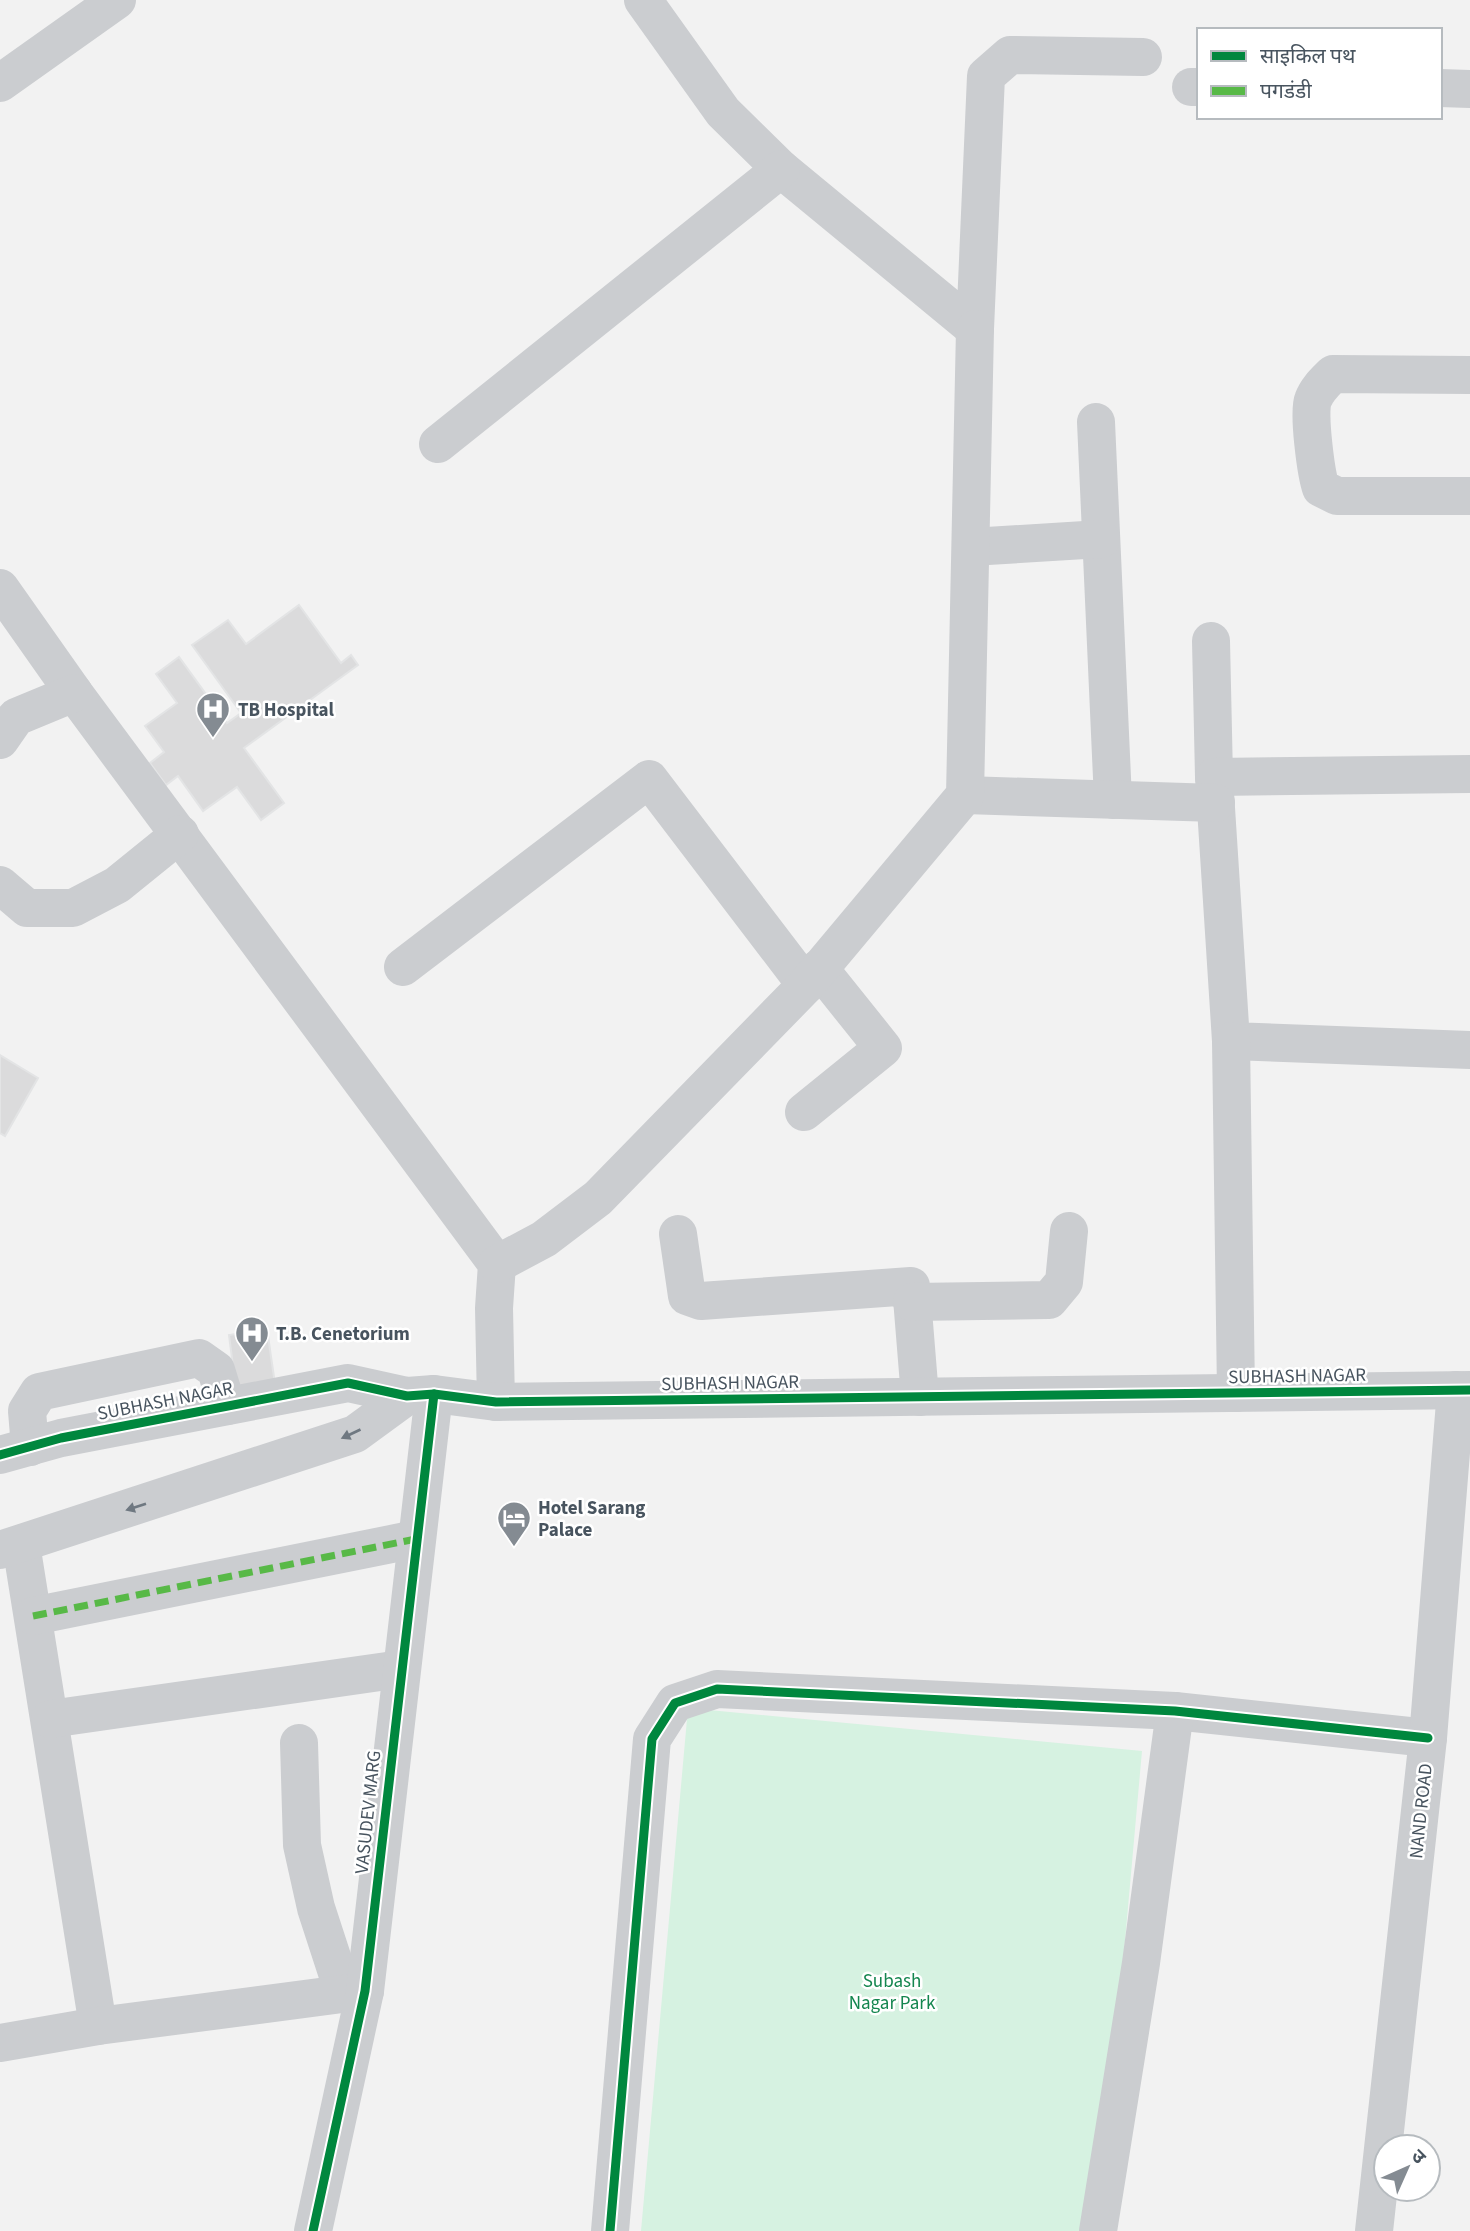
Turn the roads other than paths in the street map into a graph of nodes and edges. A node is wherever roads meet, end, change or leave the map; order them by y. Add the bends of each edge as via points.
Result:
1 (117, 0) edge
2 (643, 0) edge
3 (1143, 57) dead end
4 (0, 83) edge
5 (1442, 88) edge
6 (1470, 89) edge
7 (781, 169) junction
8 (975, 329) junction
9 (1470, 375) edge
10 (1096, 422) dead end
11 (438, 444) dead end
12 (1470, 496) edge
13 (1101, 539) junction
14 (971, 547) junction
15 (0, 588) edge
16 (1211, 641) dead end
17 (74, 694) junction
18 (0, 740) edge
19 (1470, 774) edge
20 (1215, 790) junction
21 (965, 795) junction
22 (1113, 800) junction
23 (180, 834) junction
24 (0, 885) edge
25 (403, 967) dead end
26 (812, 976) junction
27 (1231, 1041) junction
28 (1470, 1050) edge
29 (804, 1112) dead end
30 (1069, 1231) dead end
31 (678, 1234) dead end
32 (497, 1264) junction
33 (912, 1302) junction
34 (1463, 1390) edge
35 (1236, 1393) junction
36 (421, 1395) junction
37 (920, 1397) junction
38 (496, 1402) junction
39 (227, 1406) junction
40 (15, 1451) edge
41 (416, 1539) junction
42 (11, 1547) edge
43 (33, 1616) junction
44 (401, 1669) junction
45 (1175, 1711) junction
46 (50, 1719) junction
47 (1428, 1738) junction
48 (299, 1743) dead end
49 (354, 1993) junction
50 (98, 2026) junction
51 (0, 2043) edge
52 (313, 2231) edge
53 (610, 2231) edge
54 (1098, 2231) edge
55 (1374, 2231) edge

1 - 4 street
2 - 7 street via 723,112
3 - 8 street via 1010,55 986,76
5 - 6 street
7 - 8 street
7 - 11 street
8 - 14 street
9 - 12 street via 1333,374 1311,403 1321,488 1337,496
10 - 13 street
13 - 14 street
13 - 22 street
14 - 21 street
15 - 17 street
16 - 20 street
17 - 18 street via 16,717
17 - 23 street
19 - 20 street
20 - 22 street
20 - 27 street
21 - 22 street
21 - 26 street
23 - 24 street via 117,885 73,908 27,908
23 - 32 street
25 - 26 street via 649,779
26 - 29 street via 883,1048
26 - 32 street via 598,1198 544,1239
27 - 28 street
27 - 35 street
30 - 33 street via 1064,1282 1049,1300
31 - 33 street via 687,1296 701,1301 911,1286
32 - 38 street
33 - 37 street
34 - 35 street, SUBHASH NAGAR
34 - 47 street, NAND ROAD
35 - 37 street, SUBHASH NAGAR
36 - 38 street, SUBHASH NAGAR
36 - 39 street, SUBHASH NAGAR via 348,1383
36 - 41 street, VASUDEV MARG
36 -> 42 street via 355,1434
37 - 38 street, SUBHASH NAGAR
39 - 40 street, SUBHASH NAGAR
39 - 40 street via 216,1370 199,1359 39,1392 27,1411
41 - 43 street
41 - 44 street, VASUDEV MARG
42 - 43 street
43 - 46 street
44 - 46 street
44 - 49 street, VASUDEV MARG
45 - 47 street
45 - 53 street via 717,1689 675,1703 652,1739
45 - 54 street
46 - 50 street
47 - 55 street, NAND ROAD
48 - 49 street via 302,1845 316,1908
49 - 50 street
49 - 52 street, VASUDEV MARG
50 - 51 street

